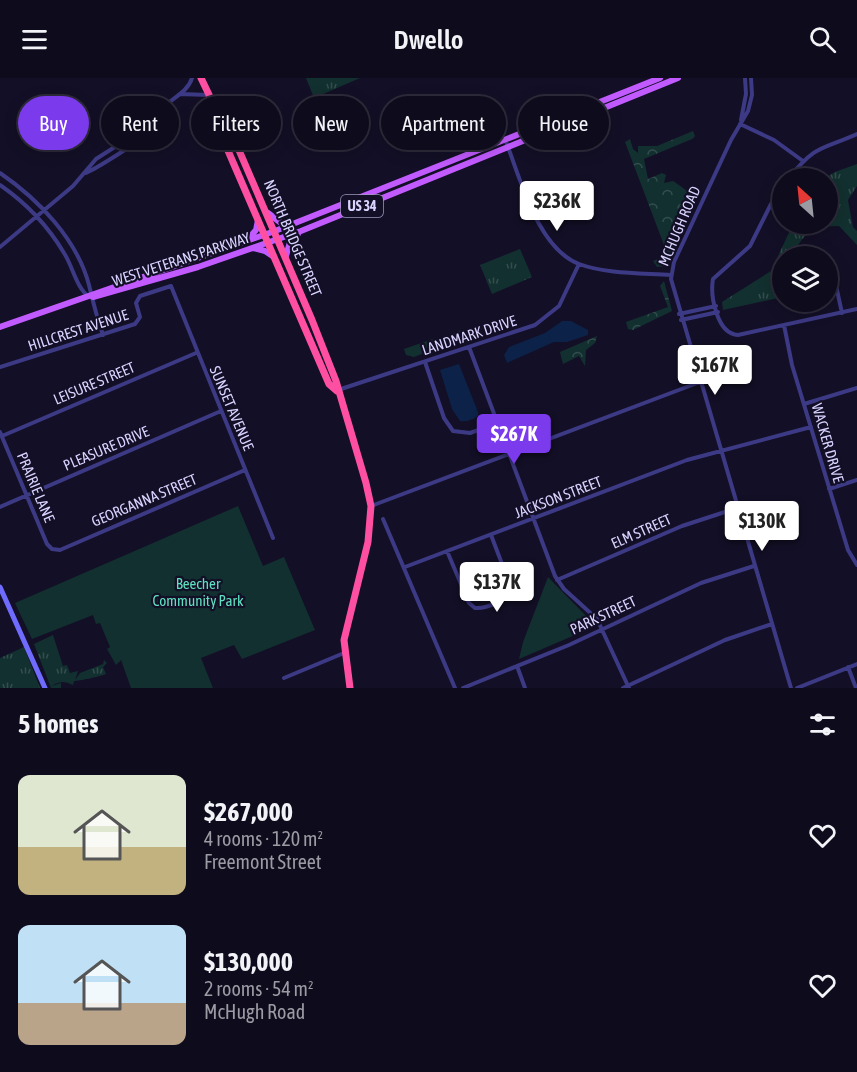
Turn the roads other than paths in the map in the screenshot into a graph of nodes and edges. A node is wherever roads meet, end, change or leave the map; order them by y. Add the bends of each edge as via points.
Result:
1 (192, 78) edge
2 (201, 78) edge
3 (660, 78) edge
4 (678, 78) edge
5 (745, 78) edge
6 (751, 78) edge
7 (180, 94) junction
8 (205, 96) edge
9 (209, 96) edge
10 (740, 124) junction
11 (857, 134) edge
12 (507, 142) junction
13 (229, 150) edge
14 (240, 150) edge
15 (803, 161) junction
16 (797, 168) edge
17 (0, 173) edge
18 (0, 185) edge
19 (772, 207) edge
20 (44, 211) junction
21 (268, 213) junction
22 (259, 216) junction
23 (38, 217) junction
24 (296, 222) junction
25 (275, 231) junction
26 (301, 231) junction
27 (266, 234) junction
28 (279, 239) junction
29 (246, 241) junction
30 (270, 242) junction
31 (0, 248) edge
32 (253, 248) junction
33 (286, 256) junction
34 (277, 260) junction
35 (579, 264) junction
36 (671, 275) junction
37 (171, 286) joint
38 (838, 295) edge
39 (90, 297) junction
40 (716, 306) junction
41 (857, 309) edge
42 (718, 312) junction
43 (842, 313) junction
44 (679, 314) junction
45 (681, 320) junction
46 (784, 326) junction
47 (0, 327) edge
48 (104, 334) junction
49 (468, 347) junction
50 (196, 353) junction
51 (425, 362) junction
52 (0, 367) edge
53 (699, 382) junction
54 (857, 388) edge
55 (337, 390) junction
56 (804, 404) junction
57 (221, 411) junction
58 (496, 424) junction
59 (811, 427) junction
60 (1, 434) edge
61 (719, 450) junction
62 (509, 455) junction
63 (245, 470) junction
64 (857, 480) edge
65 (829, 489) junction
66 (26, 495) junction
67 (371, 506) junction
68 (0, 507) edge
69 (737, 508) junction
70 (383, 519) dead end
71 (534, 520) junction
72 (491, 536) junction
73 (273, 538) dead end
74 (52, 549) joint
75 (447, 551) junction
76 (857, 565) edge
77 (754, 566) junction
78 (405, 567) junction
79 (557, 580) junction
80 (1, 589) edge
81 (772, 624) junction
82 (602, 628) junction
83 (344, 652) junction
84 (857, 663) edge
85 (517, 666) junction
86 (848, 667) junction
87 (284, 678) dead end
88 (628, 687) edge
89 (45, 688) edge
90 (350, 688) edge
91 (455, 688) edge
92 (463, 688) edge
93 (525, 688) edge
94 (623, 688) edge
95 (790, 688) edge
96 (797, 688) edge
97 (856, 688) edge

1 - 7 street
2 - 9 highway, NORTH BRIDGE STREET
3 - 12 main road, US 34
4 - 12 main road, US 34
5 - 10 street, MCHUGH ROAD
6 - 10 street, MCHUGH ROAD via 751,103
7 - 8 street via 195,92
7 - 20 street via 171,99 136,142 84,174
10 - 15 street via 774,140
10 - 36 street, MCHUGH ROAD
11 - 15 street via 819,147
12 - 24 main road, US 34
12 - 26 main road, US 34
12 - 35 street via 545,235 559,251
13 - 22 highway, NORTH BRIDGE STREET
14 - 21 highway, NORTH BRIDGE STREET
15 - 16 street
17 - 20 street
18 - 23 street
19 - 40 street via 747,251 713,279
20 - 23 street
20 - 39 street via 76,255
21 - 24 main road via 281,223
21 - 25 highway, NORTH BRIDGE STREET
22 - 27 highway, NORTH BRIDGE STREET
22 - 29 main road via 256,230
23 - 31 street
23 - 39 street via 63,250 81,291
24 - 25 main road, US 34
25 - 27 main road, WEST VETERANS PARKWAY / US 34
25 - 28 highway, NORTH BRIDGE STREET
26 - 28 main road, US 34
26 - 33 main road via 290,242
27 - 29 main road, WEST VETERANS PARKWAY / US 34
27 - 30 highway, NORTH BRIDGE STREET
28 - 30 main road, WEST VETERANS PARKWAY / US 34
28 - 33 highway, NORTH BRIDGE STREET
29 - 39 main road, WEST VETERANS PARKWAY / US 34
30 - 32 main road, WEST VETERANS PARKWAY / US 34
30 - 34 highway, NORTH BRIDGE STREET
32 - 34 main road
32 - 39 main road, WEST VETERANS PARKWAY / US 34
33 - 55 highway, NORTH BRIDGE STREET
34 - 55 highway, NORTH BRIDGE STREET via 329,384
35 - 36 street
35 - 49 street, LANDMARK DRIVE via 562,301 547,317 535,325
36 - 44 street, MCHUGH ROAD
37 - 48 street, HILLCREST AVENUE via 140,296 136,303 139,322
37 - 50 street, SUNSET AVENUE
38 - 43 street
39 - 47 main road, WEST VETERANS PARKWAY / US 34
39 - 48 street
40 - 42 street
40 - 44 street
41 - 43 street
42 - 45 street
42 - 46 street via 722,326 731,335
43 - 46 street
44 - 45 street, MCHUGH ROAD
45 - 53 street, MCHUGH ROAD
46 - 56 street, WACKER DRIVE
48 - 52 street, HILLCREST AVENUE
49 - 51 street, LANDMARK DRIVE
49 - 58 street
50 - 57 street, SUNSET AVENUE
50 - 60 street, LEISURE STREET
51 - 55 street, LANDMARK DRIVE
51 - 58 street via 444,418 453,431 470,433
53 - 61 street, MCHUGH ROAD
53 - 62 street
54 - 56 street
55 - 67 highway, NORTH BRIDGE STREET via 363,468
56 - 59 street, WACKER DRIVE
57 - 63 street, SUNSET AVENUE
57 - 66 street, PLEASURE DRIVE
58 - 62 street
59 - 61 street, JACKSON STREET
59 - 65 street, WACKER DRIVE
60 - 66 street, PRAIRIE LANE
61 - 69 street, MCHUGH ROAD
61 - 71 street, JACKSON STREET
62 - 67 street
62 - 71 street
63 - 73 street, SUNSET AVENUE
63 - 74 street, GEORGANNA STREET via 60,550
64 - 65 street
65 - 76 street, WACKER DRIVE via 848,550
66 - 68 street, PLEASURE DRIVE
66 - 74 street, PRAIRIE LANE
67 - 83 highway, NORTH BRIDGE STREET via 368,542
69 - 77 street, MCHUGH ROAD
69 - 79 street, ELM STREET via 682,526
70 - 78 street
71 - 72 street, JACKSON STREET
71 - 79 street
72 - 75 street, JACKSON STREET
72 - 75 street via 512,590 509,596 481,608 469,603
75 - 78 street, JACKSON STREET
77 - 81 street, MCHUGH ROAD
77 - 82 street, PARK STREET via 701,583
78 - 91 street
79 - 82 street
80 - 89 street
81 - 88 street via 725,640
81 - 95 street, MCHUGH ROAD
82 - 85 street, PARK STREET
82 - 88 street
83 - 87 street
83 - 90 highway, NORTH BRIDGE STREET
84 - 86 street
85 - 92 street, PARK STREET
85 - 93 street
86 - 96 street
86 - 97 street
88 - 94 street

